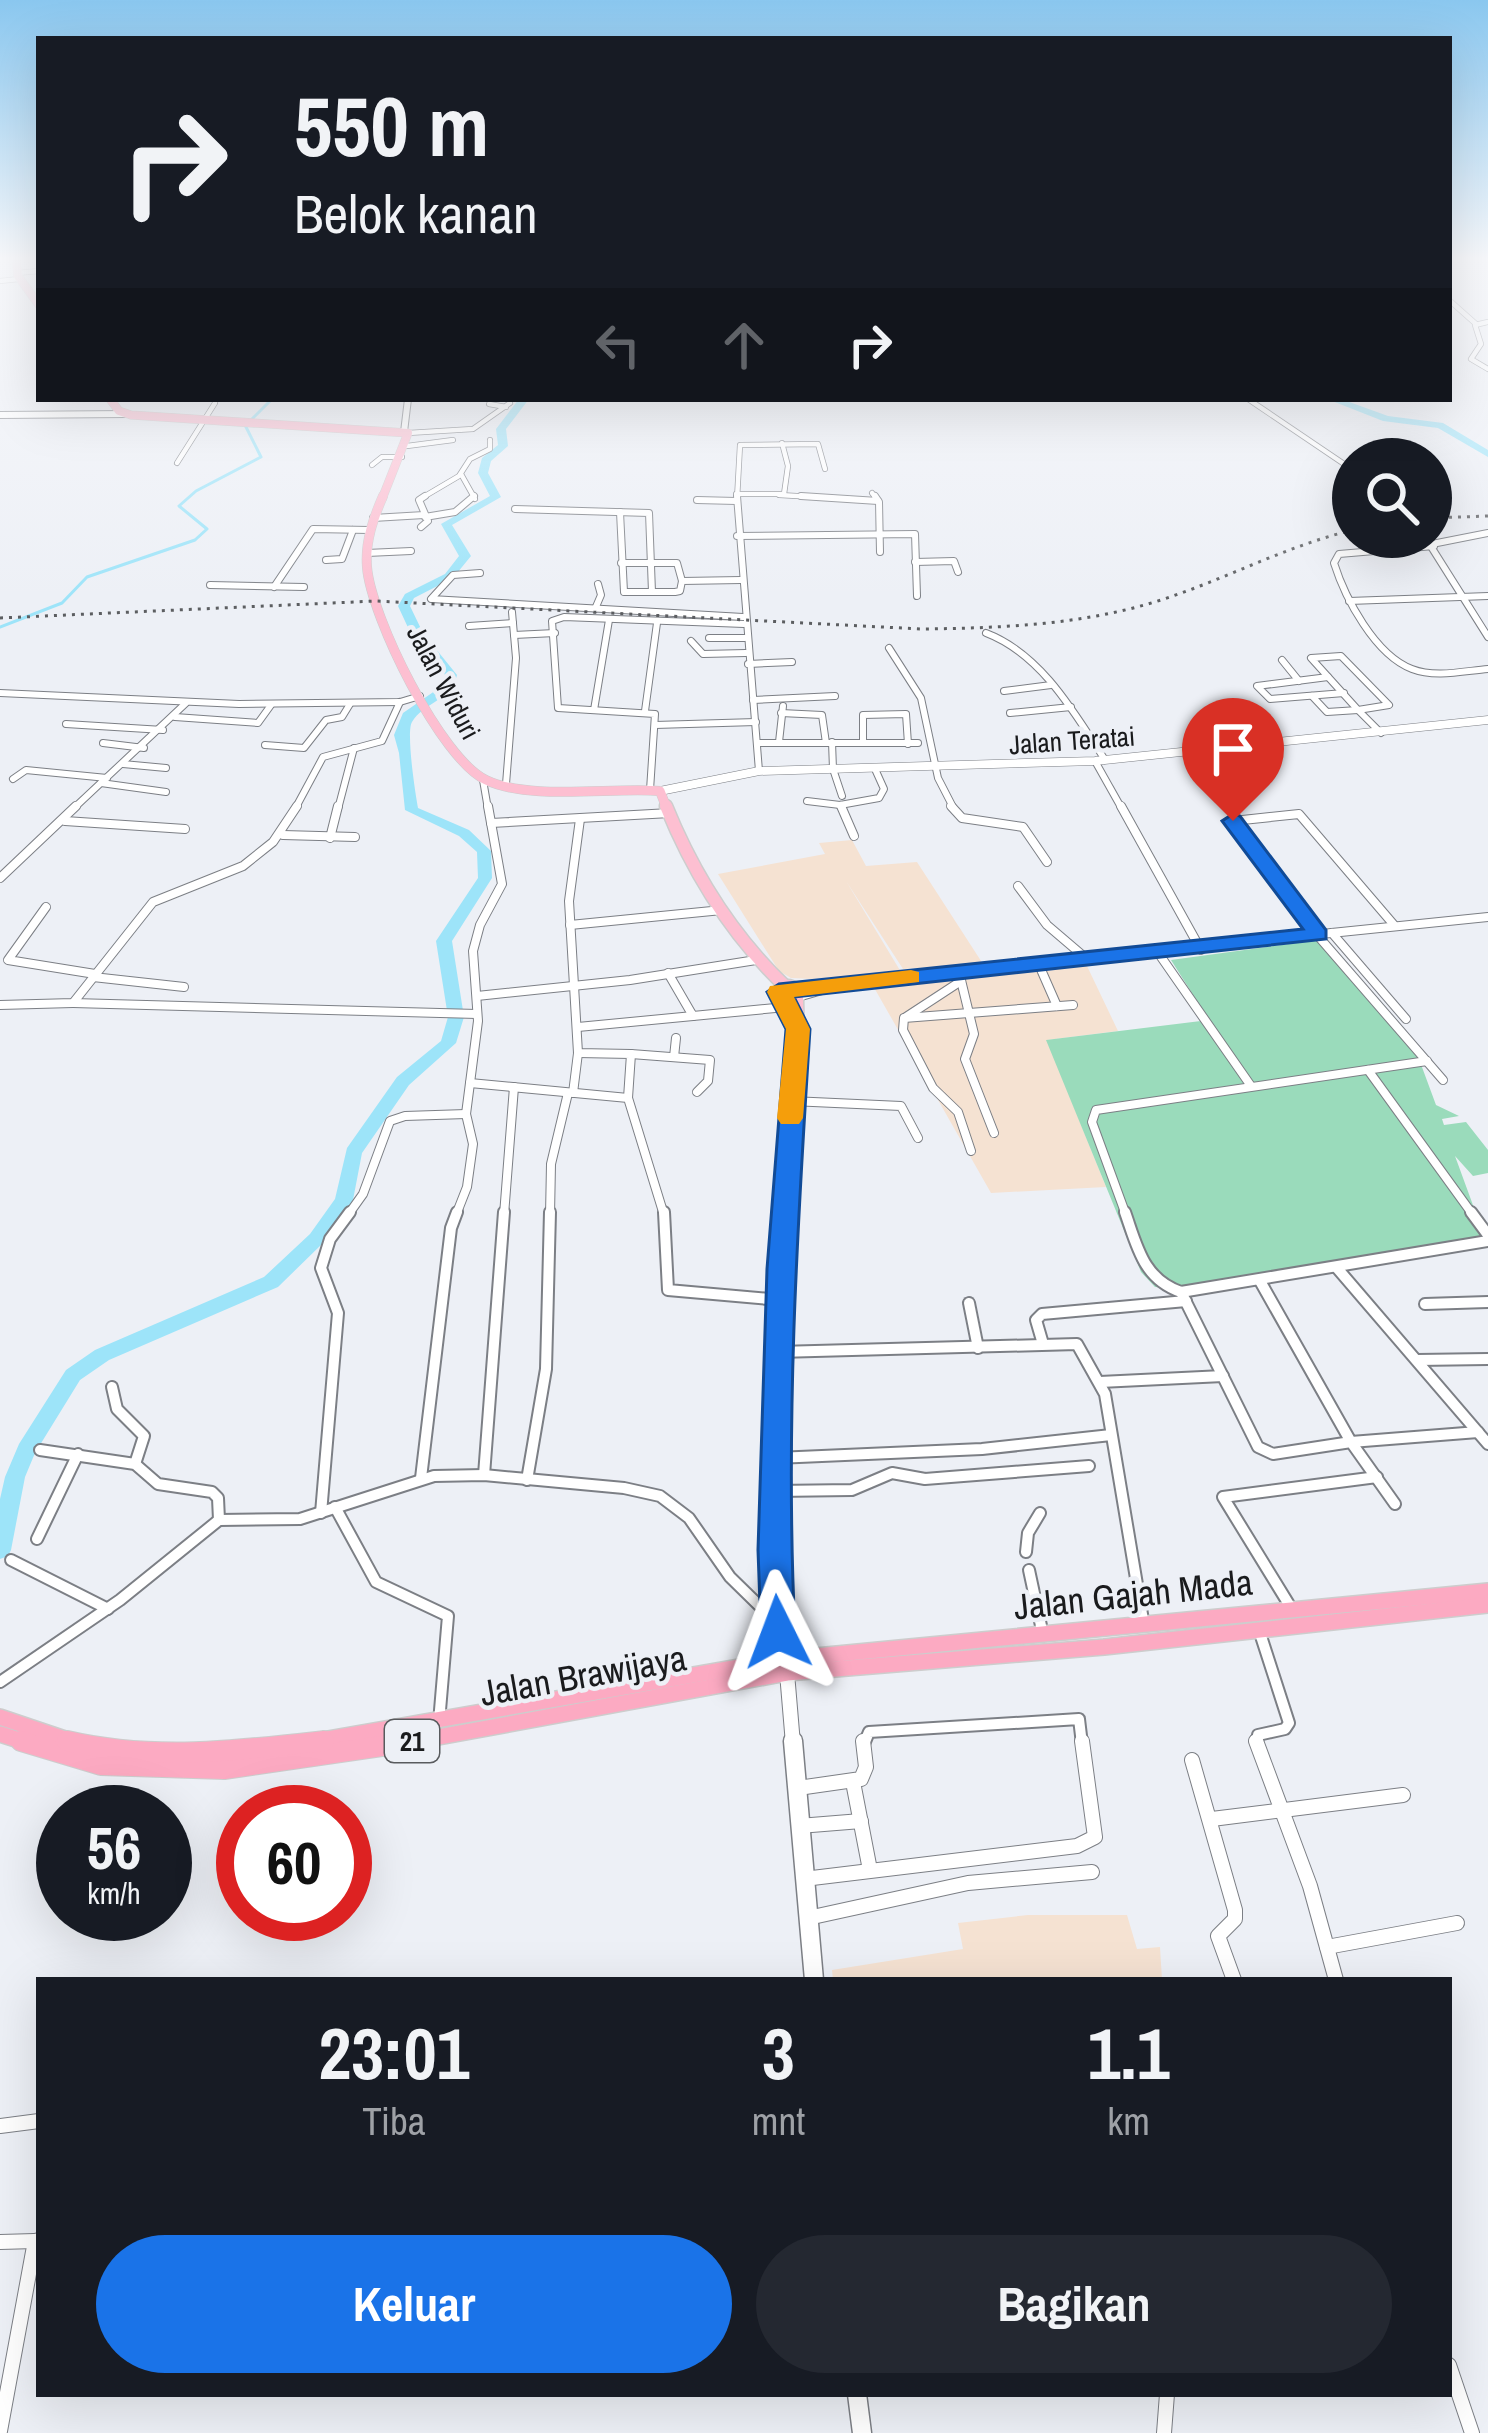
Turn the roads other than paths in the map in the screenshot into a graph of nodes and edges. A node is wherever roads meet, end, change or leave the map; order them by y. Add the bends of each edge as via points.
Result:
1 (113, 402) edge
2 (408, 402) edge
3 (1253, 402) edge
4 (215, 403) dead end
5 (489, 404) dead end
6 (127, 414) junction
7 (0, 415) edge
8 (204, 418) junction
9 (453, 440) dead end
10 (490, 440) dead end
11 (782, 443) junction
12 (403, 446) junction
13 (1332, 452) edge
14 (177, 463) dead end
15 (372, 465) dead end
16 (825, 469) dead end
17 (461, 474) junction
18 (440, 488) junction
19 (872, 493) dead end
20 (779, 495) junction
21 (736, 497) junction
22 (697, 500) dead end
23 (878, 501) junction
24 (515, 509) dead end
25 (455, 512) junction
26 (620, 512) junction
27 (425, 516) junction
28 (373, 518) junction
29 (421, 527) dead end
30 (361, 530) junction
31 (1488, 532) edge
32 (880, 534) junction
33 (621, 535) junction
34 (651, 536) junction
35 (736, 536) junction
36 (1452, 541) edge
37 (411, 551) dead end
38 (880, 552) dead end
39 (367, 553) junction
40 (1336, 558) edge
41 (1440, 558) edge
42 (326, 560) dead end
43 (915, 562) junction
44 (621, 563) junction
45 (651, 563) junction
46 (958, 572) dead end
47 (480, 573) dead end
48 (741, 580) junction
49 (682, 581) junction
50 (598, 584) dead end
51 (210, 585) dead end
52 (274, 587) junction
53 (304, 587) dead end
54 (652, 592) junction
55 (916, 596) dead end
56 (1488, 596) edge
57 (1463, 597) junction
58 (1349, 601) junction
59 (595, 608) junction
60 (512, 612) dead end
61 (589, 619) junction
62 (609, 620) junction
63 (744, 620) junction
64 (513, 623) junction
65 (657, 623) junction
66 (469, 626) dead end
67 (554, 633) junction
68 (986, 633) dead end
69 (514, 635) junction
70 (709, 638) dead end
71 (745, 638) junction
72 (1488, 638) edge
73 (692, 640) dead end
74 (889, 648) dead end
75 (746, 653) junction
76 (1282, 660) dead end
77 (792, 662) dead end
78 (748, 664) junction
79 (1488, 669) edge
80 (1299, 681) junction
81 (1331, 681) junction
82 (1051, 685) junction
83 (1004, 691) dead end
84 (0, 693) edge
85 (1342, 693) junction
86 (835, 696) dead end
87 (1312, 696) junction
88 (753, 700) junction
89 (423, 701) junction
90 (400, 702) junction
91 (186, 703) junction
92 (350, 704) junction
93 (271, 705) junction
94 (1071, 707) junction
95 (593, 710) junction
96 (1356, 710) junction
97 (645, 711) junction
98 (1010, 713) dead end
99 (175, 718) junction
100 (755, 722) junction
101 (1487, 722) edge
102 (66, 724) dead end
103 (655, 725) junction
104 (163, 730) junction
105 (1378, 733) junction
106 (779, 742) junction
107 (833, 742) junction
108 (863, 742) junction
109 (103, 743) dead end
110 (757, 743) junction
111 (265, 745) dead end
112 (144, 748) junction
113 (354, 748) junction
114 (1100, 761) junction
115 (123, 764) junction
116 (166, 768) dead end
117 (875, 769) junction
118 (935, 769) junction
119 (837, 770) junction
120 (759, 771) junction
121 (13, 779) dead end
122 (104, 780) junction
123 (483, 780) junction
124 (506, 784) junction
125 (655, 790) junction
126 (166, 792) dead end
127 (807, 801) dead end
128 (841, 801) junction
129 (670, 813) junction
130 (580, 819) junction
131 (65, 821) junction
132 (491, 823) junction
133 (185, 829) dead end
134 (283, 835) junction
135 (854, 836) dead end
136 (330, 838) junction
137 (355, 838) dead end
138 (1047, 862) dead end
139 (0, 878) edge
140 (1018, 886) dead end
141 (46, 908) dead end
142 (722, 910) junction
143 (1488, 917) edge
144 (570, 925) junction
145 (1394, 925) junction
146 (1332, 933) junction
147 (1318, 934) junction
148 (0, 950) edge
149 (1201, 950) junction
150 (13, 951) junction
151 (1159, 954) junction
152 (1089, 961) junction
153 (758, 963) junction
154 (1039, 965) junction
155 (668, 973) junction
156 (94, 976) junction
157 (960, 977) junction
158 (577, 986) junction
159 (184, 987) dead end
160 (477, 996) junction
161 (788, 996) junction
162 (73, 1004) junction
163 (0, 1005) edge
164 (1073, 1005) dead end
165 (1057, 1006) junction
166 (970, 1014) junction
167 (472, 1015) junction
168 (693, 1016) junction
169 (904, 1018) junction
170 (1406, 1019) dead end
171 (578, 1028) junction
172 (676, 1038) dead end
173 (578, 1053) junction
174 (631, 1054) junction
175 (674, 1057) junction
176 (1427, 1061) junction
177 (1368, 1070) junction
178 (1442, 1080) dead end
179 (470, 1083) junction
180 (1250, 1086) junction
181 (514, 1087) junction
182 (698, 1092) dead end
183 (571, 1093) junction
184 (628, 1098) junction
185 (791, 1101) junction
186 (466, 1114) junction
187 (994, 1133) dead end
188 (918, 1138) dead end
189 (971, 1150) dead end
190 (1488, 1238) edge
191 (1336, 1268) junction
192 (1260, 1281) junction
193 (1183, 1296) junction
194 (780, 1300) junction
195 (1488, 1302) edge
196 (968, 1304) dead end
197 (1425, 1304) dead end
198 (1043, 1344) junction
199 (978, 1348) junction
200 (778, 1352) junction
201 (1488, 1359) edge
202 (1418, 1360) junction
203 (1223, 1376) junction
204 (1100, 1382) junction
205 (112, 1387) dead end
206 (1478, 1432) junction
207 (1112, 1435) junction
208 (1351, 1442) junction
209 (1488, 1444) edge
210 (40, 1450) dead end
211 (78, 1454) junction
212 (776, 1458) junction
213 (135, 1464) junction
214 (1089, 1466) dead end
215 (484, 1475) junction
216 (1377, 1477) junction
217 (421, 1478) junction
218 (527, 1480) junction
219 (776, 1491) junction
220 (1395, 1504) dead end
221 (335, 1507) junction
222 (321, 1513) junction
223 (1040, 1513) dead end
224 (219, 1520) junction
225 (37, 1539) dead end
226 (1026, 1552) dead end
227 (11, 1560) dead end
228 (1029, 1570) dead end
229 (1488, 1591) edge
230 (1488, 1605) edge
231 (107, 1609) junction
232 (1293, 1611) junction
233 (776, 1622) junction
234 (1144, 1626) junction
235 (1190, 1629) junction
236 (1259, 1630) junction
237 (1045, 1643) junction
238 (786, 1666) junction
239 (0, 1682) edge
240 (540, 1709) junction
241 (0, 1717) edge
242 (439, 1722) junction
243 (0, 1734) edge
244 (1192, 1760) dead end
245 (853, 1782) junction
246 (795, 1788) junction
247 (1402, 1796) dead end
248 (1284, 1813) junction
249 (1212, 1819) junction
250 (861, 1821) junction
251 (799, 1826) junction
252 (870, 1870) junction
253 (1092, 1872) dead end
254 (804, 1879) junction
255 (808, 1918) junction
256 (1457, 1923) dead end
257 (1328, 1947) junction
258 (814, 1977) edge
259 (1233, 1977) edge
260 (1335, 1977) edge
261 (36, 2121) edge
262 (0, 2126) edge
263 (36, 2240) edge
264 (0, 2242) edge
265 (36, 2245) edge
266 (1452, 2374) edge
267 (857, 2397) edge
268 (1167, 2397) edge
269 (0, 2431) edge
270 (862, 2433) edge
271 (1164, 2433) edge
272 (1472, 2433) edge

1 - 6 main road
2 - 12 street
3 - 13 street
4 - 8 street
5 - 12 street via 508,405 473,429
6 - 7 street
6 - 8 main road
8 - 12 main road
8 - 14 street
9 - 12 street
10 - 17 street
11 - 16 street via 820,445
11 - 20 street via 788,466
11 - 21 street via 741,443
12 - 15 street
12 - 28 main road, Jalan Widuri
17 - 18 street
17 - 25 street via 477,498
18 - 25 street
18 - 27 street via 419,500
19 - 23 street
20 - 21 street
20 - 23 street
21 - 22 street
21 - 35 street
23 - 32 street
24 - 26 street
25 - 27 street
26 - 33 street
26 - 34 street via 649,513
27 - 28 street
27 - 29 street
28 - 30 main road, Jalan Widuri
30 - 39 main road, Jalan Widuri
30 - 42 street via 343,559
30 - 52 street via 313,530
31 - 36 street
32 - 35 street
32 - 38 street
32 - 43 street via 916,536
33 - 34 street
33 - 44 street
34 - 45 street
35 - 48 street
37 - 39 street
39 - 89 main road, Jalan Widuri via 376,601
40 - 58 street
41 - 57 street
43 - 46 street via 954,561
43 - 55 street
44 - 45 street
44 - 54 street via 622,591
45 - 49 street via 677,563
45 - 54 street
47 - 59 street via 453,575 431,599
48 - 49 street
48 - 63 street
49 - 54 street via 678,592
50 - 59 street
51 - 52 street
52 - 53 street
56 - 57 street
57 - 58 street
57 - 72 street
58 - 79 street via 1405,667
59 - 61 street
59 - 63 street
60 - 64 street
61 - 62 street
61 - 67 street via 554,620
62 - 65 street
62 - 95 street
63 - 65 street
63 - 71 street
64 - 66 street
64 - 69 street
65 - 97 street
67 - 69 street
67 - 95 street via 558,708
68 - 82 street via 1016,644
69 - 124 street
70 - 71 street
71 - 75 street
73 - 75 street via 703,654
74 - 118 street via 922,700
75 - 78 street
76 - 80 street
77 - 78 street
78 - 88 street
80 - 81 street
80 - 87 street via 1257,686 1270,699
81 - 85 street
81 - 96 street via 1312,657 1344,658 1389,705
82 - 83 street
82 - 94 street
84 - 91 street
85 - 87 street
85 - 96 street
86 - 88 street
87 - 96 street via 1327,712
88 - 100 street
89 - 90 street
89 - 123 main road, Jalan Widuri via 461,764
90 - 92 street
90 - 113 street via 382,740
91 - 93 street
91 - 99 street
92 - 93 street
92 - 111 street via 304,748
93 - 99 street via 258,723
94 - 98 street
94 - 114 street
95 - 97 street
96 - 105 street
97 - 103 street via 654,712
99 - 104 street
100 - 103 street
100 - 110 street
101 - 105 street, Jalan Teratai
102 - 104 street
103 - 125 street
104 - 112 street
105 - 114 street, Jalan Teratai
106 - 107 street
106 - 107 street via 782,709 822,715
106 - 110 street
107 - 108 street
107 - 119 street
108 - 108 street via 863,715 906,714 913,744
109 - 112 street
110 - 120 street
112 - 115 street
113 - 134 street via 323,757
113 - 136 street
114 - 118 street, Jalan Teratai
114 - 149 street
115 - 116 street
115 - 122 street
117 - 118 street, Jalan Teratai
117 - 119 street, Jalan Teratai
117 - 128 street via 884,789 876,799
118 - 138 street via 958,816 1024,827
119 - 120 street, Jalan Teratai
119 - 128 street
120 - 125 street, Jalan Teratai
121 - 122 street via 26,770
122 - 126 street
122 - 131 street
123 - 124 main road, Jalan Widuri
123 - 132 street
124 - 125 main road, Jalan Widuri
125 - 129 main road
127 - 128 street
128 - 135 street
129 - 130 street
129 - 142 main road
130 - 132 street
130 - 144 street
131 - 133 street
131 - 139 street
132 - 160 street via 502,884 474,944
134 - 136 street
134 - 156 street via 244,866 159,897
136 - 137 street
140 - 152 street
141 - 150 street
142 - 144 street
142 - 153 main road
143 - 145 street
144 - 158 street
145 - 146 street
145 - 147 street via 1299,814 1235,819
146 - 147 street
146 - 170 street
147 - 149 street
147 - 176 street
148 - 150 street
149 - 151 street
150 - 156 street via 9,961
151 - 152 street
151 - 180 street
152 - 154 street
153 - 155 street
153 - 161 main road
154 - 157 street
154 - 165 street
155 - 158 street
155 - 168 street
156 - 159 street
156 - 162 street
157 - 161 street via 851,982
157 - 166 street
157 - 169 street
158 - 160 street
158 - 171 street
160 - 167 street
161 - 168 street
161 - 185 main road via 798,1029
162 - 163 street
162 - 167 street
164 - 165 street
165 - 166 street
166 - 169 street
166 - 187 street via 974,1034 964,1059
167 - 179 street
168 - 171 street
169 - 189 street via 902,1030 933,1088 958,1112
171 - 173 street
172 - 175 street
173 - 174 street
173 - 183 street
174 - 175 street
174 - 184 street
175 - 182 street via 710,1060
176 - 177 street
176 - 178 street
177 - 180 street
177 - 190 street
179 - 181 street
179 - 186 street
180 - 193 street via 1093,1115 1146,1269
181 - 183 street
181 - 215 street
183 - 184 street
183 - 218 street via 550,1164 546,1369
184 - 194 street via 664,1208 668,1290
185 - 188 street via 901,1106
185 - 194 main road
186 - 217 street via 473,1144 451,1228
186 - 222 street via 389,1121 363,1194 325,1249 322,1268 338,1312
190 - 191 street
191 - 192 street
191 - 202 street
192 - 193 street
192 - 208 street
193 - 198 street via 1042,1315 1036,1320
193 - 203 street
194 - 200 main road
195 - 197 street
196 - 199 street
198 - 199 street
198 - 204 street via 1077,1344
199 - 200 street
200 - 212 main road
201 - 202 street
202 - 206 street
203 - 204 street
203 - 208 street via 1262,1451
204 - 207 street
205 - 213 street via 117,1409 145,1439
206 - 208 street
206 - 209 street
207 - 212 street
207 - 234 street
208 - 216 street
210 - 211 street
211 - 213 street
211 - 225 street
212 - 219 main road
213 - 224 street via 155,1485 212,1492
214 - 219 street via 941,1479 892,1473 852,1490
215 - 217 street
215 - 218 street
216 - 220 street
216 - 232 street via 1223,1497
217 - 221 street
218 - 233 street via 660,1496 689,1518 730,1577
219 - 233 main road
221 - 222 street
221 - 242 street via 376,1582 448,1616
222 - 224 street via 280,1522
223 - 226 street
224 - 231 street
227 - 231 street
228 - 237 street
229 - 232 highway, Jalan Gajah Mada / 21
230 - 236 highway, 21
231 - 239 street
232 - 235 highway, Jalan Gajah Mada / 21
233 - 238 main road
234 - 235 highway, Jalan Gajah Mada / 21
234 - 237 highway, Jalan Gajah Mada / 21
235 - 236 highway, 21
235 - 237 highway, 21
236 - 248 street via 1288,1723 1256,1741
237 - 238 highway, Jalan Gajah Mada / 21
237 - 238 highway, Jalan Brawijaya / 21 via 825,1670
238 - 240 highway, Jalan Brawijaya / 21
238 - 246 main road
240 - 242 highway, Jalan Brawijaya / 21
240 - 243 highway, Jalan Brawijaya / 21 via 321,1757 208,1770 101,1765
241 - 242 highway, Jalan Brawijaya / 21 via 81,1746 178,1757
244 - 249 street
245 - 246 street
245 - 250 street
245 - 252 street via 865,1774 862,1738 869,1732 1083,1723 1093,1843
246 - 251 main road
247 - 248 street
248 - 249 street
248 - 257 street
249 - 259 street via 1236,1915 1218,1936
250 - 251 street
250 - 252 street
251 - 254 main road
252 - 254 street
253 - 255 street via 968,1883
254 - 255 main road
255 - 258 main road
256 - 257 street
257 - 260 street
261 - 262 street
263 - 264 street
265 - 269 street
266 - 272 street
267 - 270 main road
268 - 271 street

